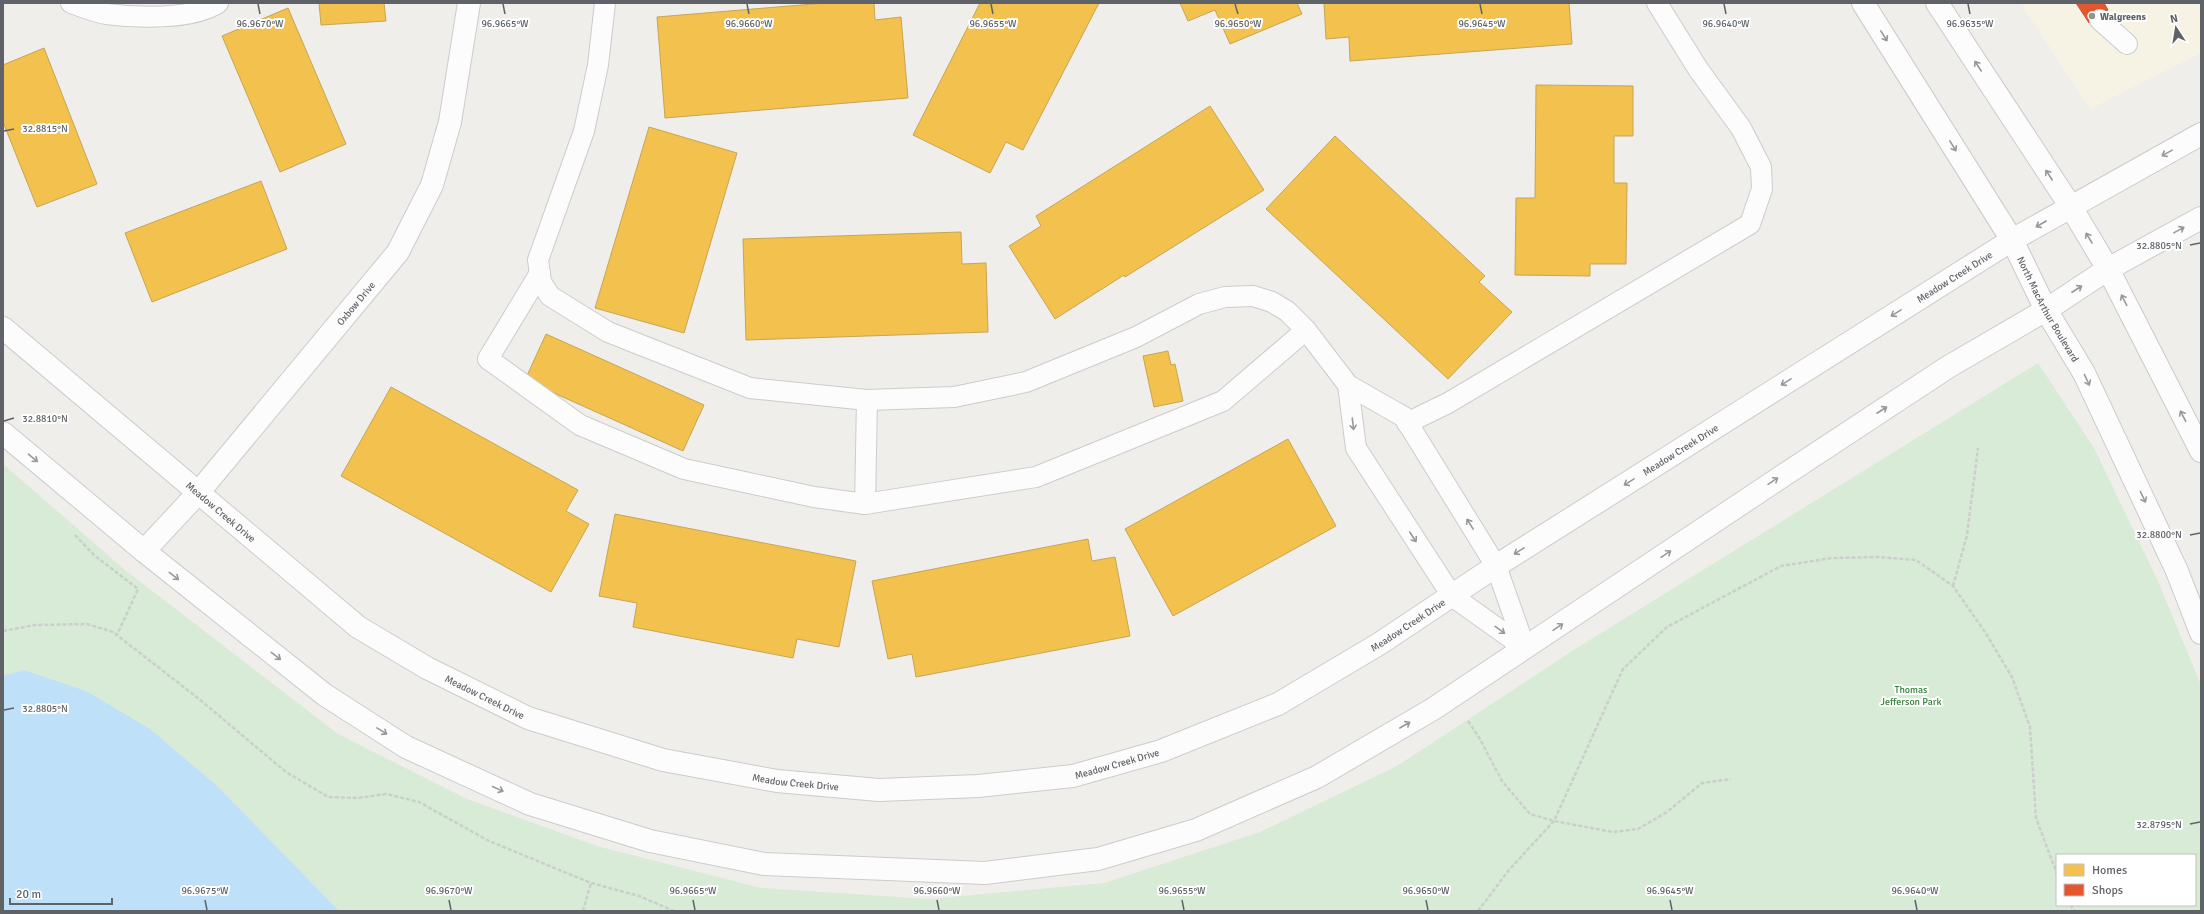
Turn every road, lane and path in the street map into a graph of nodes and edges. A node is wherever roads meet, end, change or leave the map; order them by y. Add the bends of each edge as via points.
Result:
1 (71, 3) edge
2 (218, 3) edge
3 (469, 3) edge
4 (605, 3) edge
5 (1657, 3) edge
6 (1863, 3) edge
7 (1937, 3) edge
8 (2100, 20) dead end
9 (2127, 44) dead end
10 (2201, 134) edge
11 (2071, 207) junction
12 (2201, 218) edge
13 (2012, 240) junction
14 (2108, 269) junction
15 (540, 273) junction
16 (2046, 310) junction
17 (3, 328) edge
18 (1306, 330) junction
19 (1348, 385) junction
20 (867, 400) junction
21 (1407, 423) junction
22 (3, 433) edge
23 (1978, 448) dead end
24 (2201, 451) edge
25 (198, 494) junction
26 (866, 504) junction
27 (75, 535) dead end
28 (144, 551) junction
29 (1496, 566) junction
30 (1953, 586) junction
31 (1452, 596) junction
32 (3, 632) edge
33 (2201, 633) edge
34 (117, 635) junction
35 (1525, 648) junction
36 (1451, 696) junction
37 (1731, 779) dead end
38 (1554, 821) junction
39 (2056, 871) edge
40 (591, 883) junction
41 (583, 911) edge
42 (674, 911) edge
43 (1478, 911) edge

1 - 2 lane via 105,14 142,16 181,16
3 - 25 street, Oxbow Drive via 450,122 432,185 398,252
4 - 15 lane via 598,65 584,131 538,260
5 - 21 lane via 1698,69 1741,128 1761,167 1762,189 1750,224 1448,403
6 -> 13 street, North MacArthur Boulevard
11 -> 7 street
8 - 9 lane
10 -> 11 street, Meadow Creek Drive
11 -> 13 street, Meadow Creek Drive
14 -> 11 street
14 -> 12 street
13 - 16 street, North MacArthur Boulevard
13 -> 29 street, Meadow Creek Drive
16 -> 14 street
24 -> 14 street
15 - 20 lane via 541,282 550,296 608,332 750,388
15 - 26 lane via 488,359 580,425 684,469 814,497
16 -> 33 street, North MacArthur Boulevard via 2087,380 2177,571
35 -> 16 street via 1948,367
17 - 25 street, Meadow Creek Drive
18 - 19 lane
18 - 20 lane via 1287,311 1272,302 1253,296 1225,297 1199,304 1136,338 1026,382 954,397
18 - 26 lane via 1223,401 1036,477
19 - 21 lane via 1404,417
19 -> 31 lane via 1356,448
20 - 26 lane
29 -> 21 lane
22 -> 28 street
23 - 30 path via 1967,535
25 - 28 street, Oxbow Drive
25 - 31 street, Meadow Creek Drive via 358,627 427,668 528,718 663,760 777,782 879,790 978,786 1073,776 1161,751 1278,704 1379,644
27 - 34 path via 94,555 138,589
28 -> 36 street via 325,695 406,747 530,804 650,841 764,864 985,873 1098,858 1196,830 1317,777
29 - 31 street, Meadow Creek Drive
29 - 35 lane
30 - 38 path via 1916,560 1878,557 1832,558 1781,566 1667,627 1623,669
30 - 39 path via 1986,632 2012,677 2030,726 2036,818
31 -> 35 lane
32 - 34 path via 35,625 87,624
34 - 40 path via 286,772 328,798 358,798 386,794 419,802 488,841
35 - 36 street
36 - 38 path via 1480,739 1502,781 1530,814
37 - 38 path via 1702,783 1667,812 1638,829 1613,832
38 - 43 path via 1509,870
40 - 41 path
40 - 42 path via 639,896

